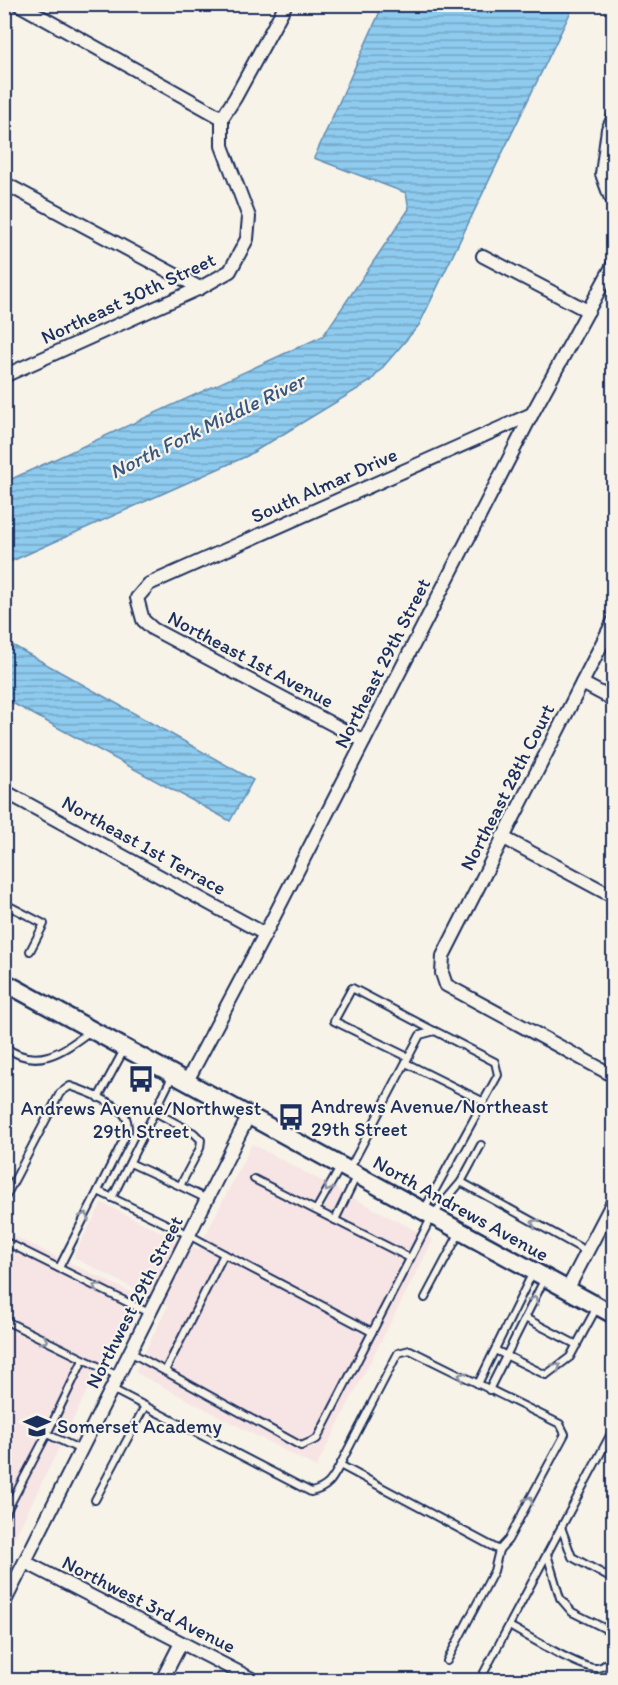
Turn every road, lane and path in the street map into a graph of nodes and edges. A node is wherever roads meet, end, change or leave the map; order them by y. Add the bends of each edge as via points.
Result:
1 (18, 4) edge
2 (286, 4) edge
3 (614, 117) edge
4 (222, 118) junction
5 (4, 183) edge
6 (614, 201) edge
7 (483, 256) dead end
8 (614, 263) edge
9 (200, 288) junction
10 (588, 311) junction
11 (4, 376) edge
12 (532, 414) junction
13 (137, 597) joint
14 (614, 620) edge
15 (582, 683) junction
16 (614, 700) edge
17 (364, 741) junction
18 (4, 791) edge
19 (502, 837) junction
20 (614, 897) edge
21 (4, 920) edge
22 (265, 934) junction
23 (30, 951) dead end
24 (4, 982) edge
25 (91, 1030) junction
26 (435, 1031) junction
27 (4, 1046) edge
28 (125, 1048) junction
29 (407, 1060) junction
30 (614, 1076) edge
31 (180, 1078) junction
32 (98, 1098) junction
33 (484, 1102) junction
34 (155, 1112) junction
35 (249, 1115) junction
36 (481, 1145) dead end
37 (130, 1163) junction
38 (349, 1170) junction
39 (254, 1179) dead end
40 (461, 1182) junction
41 (180, 1186) junction
42 (98, 1191) junction
43 (112, 1198) junction
44 (207, 1199) junction
45 (4, 1200) edge
46 (614, 1200) edge
47 (316, 1210) junction
48 (428, 1213) junction
49 (335, 1220) junction
50 (461, 1231) junction
51 (189, 1235) junction
52 (4, 1241) edge
53 (586, 1251) junction
54 (224, 1254) junction
55 (410, 1258) junction
56 (59, 1268) junction
57 (539, 1275) junction
58 (567, 1290) junction
59 (425, 1298) dead end
60 (597, 1306) junction
61 (150, 1313) junction
62 (614, 1315) edge
63 (525, 1318) junction
64 (4, 1320) edge
65 (372, 1332) junction
66 (577, 1345) junction
67 (495, 1350) junction
68 (130, 1352) junction
69 (506, 1355) junction
70 (83, 1360) junction
71 (165, 1371) junction
72 (118, 1376) junction
73 (478, 1384) junction
74 (112, 1389) junction
75 (489, 1390) junction
76 (145, 1406) junction
77 (614, 1428) edge
78 (47, 1434) junction
79 (81, 1450) junction
80 (340, 1465) junction
81 (95, 1500) dead end
82 (4, 1516) edge
83 (561, 1527) junction
84 (499, 1550) junction
85 (547, 1553) junction
86 (26, 1562) junction
87 (614, 1580) edge
88 (4, 1602) edge
89 (509, 1626) junction
90 (614, 1634) edge
91 (181, 1643) junction
92 (614, 1653) edge
93 (447, 1661) dead end
94 (162, 1680) edge
95 (254, 1680) edge
96 (480, 1680) edge

1 - 4 street
2 - 4 street
3 - 6 street via 608,129 602,174
4 - 9 street, Northeast 30th Street via 222,146 249,217 247,239 230,271
5 - 9 street
7 - 10 street
8 - 10 street, Northeast 29th Street
9 - 11 street, Northeast 30th Street
10 - 12 street, Northeast 29th Street
12 - 13 street, South Almar Drive via 149,584
12 - 17 street, Northeast 29th Street
13 - 17 street, Northeast 1st Avenue via 143,620 153,629
14 - 15 street, Northeast 28th Court
15 - 16 street
15 - 19 street, Northeast 28th Court
17 - 22 street, Northeast 29th Street
18 - 22 street, Northeast 1st Terrace
19 - 20 street
19 - 30 street, Northeast 28th Court via 443,956 446,985
21 - 23 lane via 11,907 45,924
22 - 31 street, Northeast 29th Street
24 - 25 main road, North Andrews Avenue
25 - 27 lane via 65,1050 36,1058
25 - 28 main road, North Andrews Avenue
26 - 29 lane via 420,1035
26 - 29 lane via 352,988 334,1021
26 - 33 lane via 495,1062 498,1075
28 - 31 main road, North Andrews Avenue
28 - 32 lane
29 - 33 lane
29 - 38 lane
31 - 34 lane
31 - 35 main road, North Andrews Avenue
32 - 42 lane via 127,1118 128,1131
32 - 45 lane via 70,1086 60,1093
33 - 48 lane
34 - 37 lane
34 - 41 lane via 201,1140
35 - 38 main road, North Andrews Avenue
35 - 44 street, Northwest 29th Street
36 - 40 lane
37 - 41 lane
37 - 43 lane
38 -> 47 lane
38 - 48 main road, North Andrews Avenue
38 - 49 lane
39 - 47 lane
40 - 48 lane
53 -> 40 lane
41 - 44 lane
42 - 43 lane
56 -> 42 lane
43 - 51 lane
44 - 51 street, Northwest 29th Street
46 - 53 street
47 - 49 lane
48 - 50 main road, North Andrews Avenue
48 - 55 lane
49 - 55 lane
50 - 57 main road, North Andrews Avenue
50 - 59 lane
51 - 54 lane
51 - 61 street, Northwest 29th Street
52 - 56 lane
53 - 58 street
54 - 65 lane
54 - 71 lane
55 - 65 lane
61 -> 56 lane
57 - 58 main road, North Andrews Avenue
63 -> 57 lane
57 - 67 lane
58 - 60 main road, North Andrews Avenue
60 - 62 main road, North Andrews Avenue
60 - 66 lane
61 - 68 street, Northwest 29th Street
63 - 66 lane
63 - 69 lane
64 -> 70 lane
65 - 71 lane via 316,1439 301,1446
69 -> 66 lane via 546,1375 570,1357
67 - 69 lane
67 - 73 lane
68 - 71 lane
68 - 72 street, Northwest 29th Street
69 - 75 lane
70 - 72 lane
70 - 78 lane
72 - 74 street, Northwest 29th Street
73 - 75 lane
73 -> 80 lane via 410,1350 398,1353
74 - 76 lane
74 - 79 street, Northwest 29th Street
84 -> 75 lane via 565,1434 560,1424
76 - 80 lane via 310,1492 321,1490
76 - 81 lane
77 - 83 lane
78 - 79 lane
78 - 82 lane
79 - 86 street, Northwest 29th Street
80 - 84 lane
83 - 85 lane
83 - 87 lane via 572,1557
84 - 93 lane via 494,1571
85 - 89 lane
85 - 90 lane via 560,1598 572,1612
86 - 88 street, Northwest 29th Street
86 - 91 street, Northwest 3rd Avenue
89 - 92 lane via 582,1665 597,1668 609,1662
89 - 96 lane
91 - 94 street
91 - 95 street, Northwest 3rd Avenue

